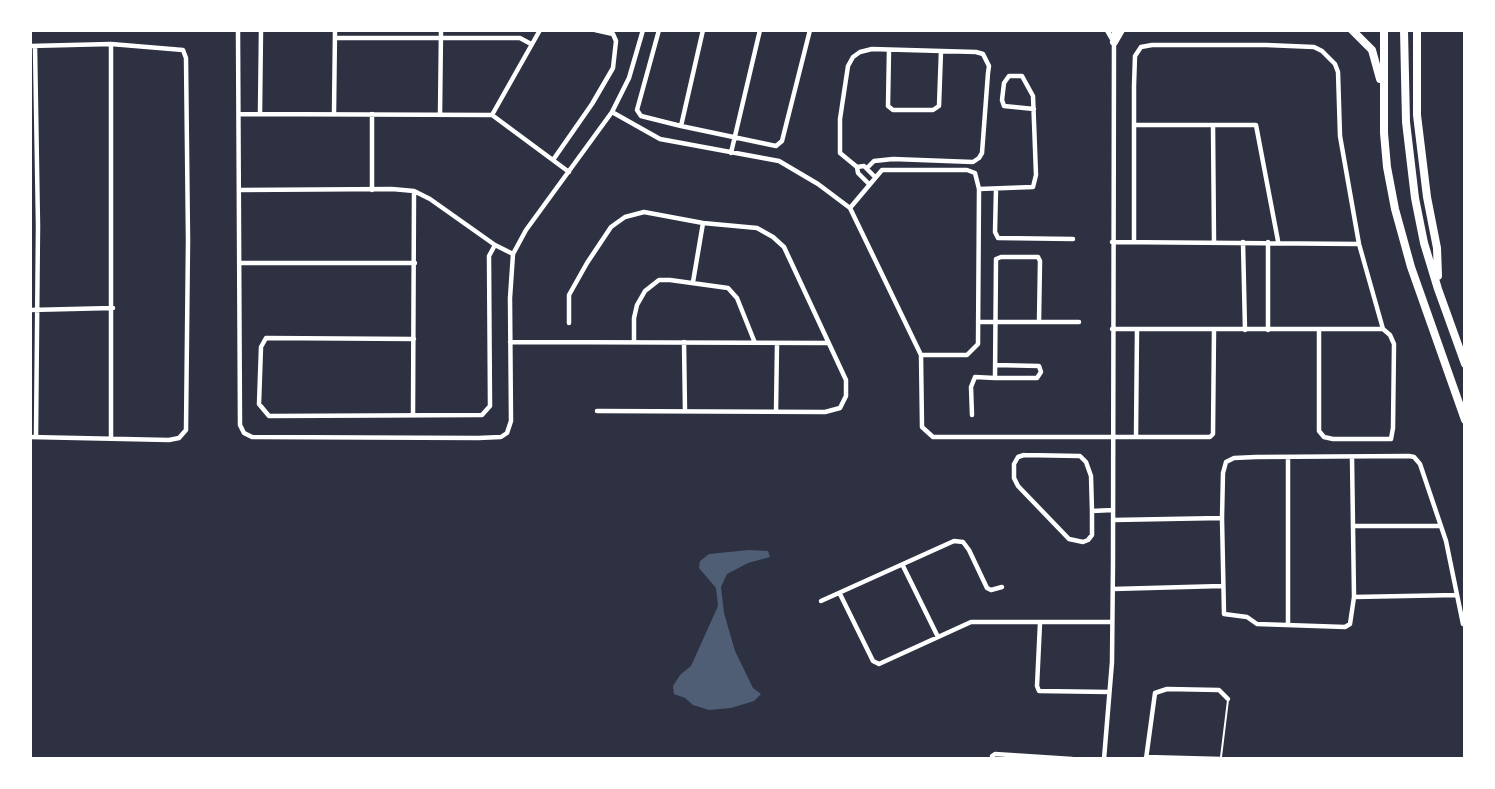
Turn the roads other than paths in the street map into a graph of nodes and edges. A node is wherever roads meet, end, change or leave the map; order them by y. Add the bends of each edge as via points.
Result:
1 (238, 30) edge
2 (261, 30) edge
3 (335, 30) edge
4 (441, 30) edge
5 (540, 30) edge
6 (595, 30) edge
7 (643, 30) edge
8 (659, 30) edge
9 (704, 30) edge
10 (760, 30) edge
11 (810, 30) edge
12 (1107, 30) edge
13 (1114, 30) edge
14 (1121, 30) edge
15 (1352, 30) edge
16 (1384, 30) edge
17 (1404, 30) edge
18 (1417, 30) edge
19 (335, 38) junction
20 (441, 39) junction
21 (1114, 42) junction
22 (111, 44) junction
23 (531, 44) junction
24 (32, 46) edge
25 (889, 50) junction
26 (941, 51) junction
27 (1384, 92) junction
28 (1034, 109) junction
29 (612, 112) junction
30 (260, 113) junction
31 (334, 113) junction
32 (239, 114) junction
33 (372, 114) junction
34 (440, 115) junction
35 (492, 115) junction
36 (1134, 125) junction
37 (1213, 125) junction
38 (681, 126) junction
39 (735, 136) junction
40 (731, 153) junction
41 (553, 160) junction
42 (857, 167) junction
43 (867, 168) junction
44 (569, 172) junction
45 (876, 177) junction
46 (869, 184) junction
47 (979, 189) junction
48 (996, 189) junction
49 (240, 190) junction
50 (372, 190) junction
51 (414, 191) junction
52 (849, 208) junction
53 (702, 223) junction
54 (1073, 239) dead end
55 (1112, 242) junction
56 (1134, 242) junction
57 (1214, 242) junction
58 (1243, 242) junction
59 (1268, 242) junction
60 (1278, 242) junction
61 (1359, 244) junction
62 (495, 245) junction
63 (513, 254) junction
64 (240, 263) junction
65 (415, 263) junction
66 (693, 282) junction
67 (1438, 289) junction
68 (113, 308) junction
69 (30, 310) edge
70 (37, 310) junction
71 (995, 322) junction
72 (1038, 322) junction
73 (1079, 322) dead end
74 (569, 323) dead end
75 (978, 323) junction
76 (1383, 329) junction
77 (1112, 330) junction
78 (1137, 330) junction
79 (1214, 330) junction
80 (1245, 330) junction
81 (1268, 330) junction
82 (1319, 330) junction
83 (414, 339) junction
84 (510, 342) junction
85 (634, 342) junction
86 (684, 342) junction
87 (755, 343) junction
88 (828, 343) junction
89 (777, 344) junction
90 (921, 355) junction
91 (1465, 364) edge
92 (995, 365) junction
93 (995, 378) junction
94 (597, 411) dead end
95 (685, 411) junction
96 (776, 412) junction
97 (413, 415) junction
98 (972, 415) dead end
99 (1465, 420) edge
100 (30, 437) edge
101 (36, 437) junction
102 (1113, 437) junction
103 (1136, 437) junction
104 (111, 439) junction
105 (1288, 457) junction
106 (1352, 457) junction
107 (1092, 510) junction
108 (1113, 510) junction
109 (1222, 518) junction
110 (1113, 520) junction
111 (1353, 526) junction
112 (1440, 526) junction
113 (903, 566) junction
114 (1222, 586) junction
115 (1002, 587) dead end
116 (1113, 589) junction
117 (840, 594) junction
118 (1457, 595) junction
119 (1354, 597) junction
120 (821, 601) dead end
121 (1112, 622) junction
122 (1040, 623) junction
123 (1462, 624) dead end
124 (1288, 625) junction
125 (938, 638) junction
126 (1109, 692) junction
127 (1228, 699) joint
128 (992, 756) dead end
129 (1146, 758) edge
130 (1072, 759) edge
131 (1104, 759) edge
132 (1221, 759) edge

1 - 32 street
2 - 30 street
3 - 19 street
4 - 20 street
5 - 23 street
6 - 41 street via 612,34 616,41 612,68
7 - 29 street via 629,78
8 - 38 street via 637,110 641,116
9 - 38 street
10 - 39 street
11 - 39 street via 782,141 776,146
12 - 21 street
13 - 21 street
14 - 21 highway
15 - 27 highway via 1372,50
16 - 27 highway
17 - 67 highway via 1406,122 1415,198
18 - 67 highway via 1417,115 1437,248
19 - 20 street
19 - 31 street
20 - 23 street via 520,38
20 - 34 street
21 - 55 street
22 - 24 street
22 - 68 street
22 - 104 street via 183,50 188,240 186,430 169,440
23 - 35 street
24 - 70 street
25 - 26 street
25 - 26 street via 888,106 893,110 939,106
25 - 42 street via 860,52 848,66 840,120 841,153
26 - 43 street via 976,52 987,60 982,153 973,162 893,159 874,161
27 - 99 highway via 1387,167 1395,209 1410,267
28 - 28 street via 1004,106 1004,83 1009,76 1022,76 1033,96
28 - 48 street via 1036,182 1033,187
29 - 40 street via 660,139
29 - 44 street
30 - 31 street
30 - 32 street
31 - 33 street
32 - 49 street
33 - 34 street
33 - 50 street
34 - 35 street
35 - 41 street
36 - 37 street
36 - 56 street
36 - 61 street via 1135,56 1141,47 1314,47 1329,56 1338,72 1340,136
37 - 57 street
37 - 60 street via 1256,125
38 - 39 street
39 - 40 street
40 - 52 street via 779,161
41 - 44 street
42 - 43 street
42 - 46 street
43 - 45 street
44 - 63 street
45 - 46 street
45 - 47 street via 882,170 967,170 975,173
46 - 52 street
47 - 48 street
47 - 75 street
48 - 54 street via 998,238
49 - 50 street
49 - 64 street
50 - 51 street
51 - 62 street
51 - 65 street
52 - 90 street
53 - 66 street
53 - 74 street via 644,212 625,216 611,227 569,295
53 - 88 street via 757,229 784,247
55 - 56 street
55 - 77 street
56 - 57 street
57 - 58 street
58 - 59 street
58 - 80 street
59 - 60 street
59 - 81 street
60 - 61 street
61 - 76 street
62 - 63 street
62 - 97 street via 489,256 490,406 482,415
63 - 84 street
64 - 65 street
64 - 84 street via 240,425 252,437 501,438 511,421
65 - 83 street
66 - 85 street via 659,280 645,291 634,318
66 - 87 street via 732,291
67 - 91 highway
68 - 70 street
68 - 104 street
69 - 70 street
70 - 101 street
71 - 72 street
71 - 72 street via 996,259 1038,257
71 - 75 street
71 - 92 street
72 - 73 street
75 - 90 street via 978,344 967,355
76 - 82 street
76 - 82 street via 1394,344 1391,439 1324,438 1319,431
77 - 78 street
77 - 102 street
78 - 79 street
78 - 103 street
79 - 80 street
79 - 103 street via 1213,434 1203,438
80 - 81 street
81 - 82 street
83 - 97 street
83 - 97 street via 266,338 261,347 259,404 270,416
84 - 85 street
85 - 86 street
86 - 87 street
86 - 95 street
87 - 89 street
88 - 89 street
88 - 96 street via 846,380 840,408
89 - 96 street
90 - 102 street via 922,427 933,437
92 - 93 street
92 - 93 street via 1039,366 1041,372 1037,378
93 - 98 street via 975,377
94 - 95 street
95 - 96 street
100 - 101 street
101 - 104 street
102 - 103 street
102 - 108 street
105 - 106 street
105 - 109 street via 1226,462
105 - 124 street
106 - 111 street
106 - 112 street via 1417,459
107 - 107 street via 1092,536 1083,542 1069,539 1018,486 1013,471 1018,457 1080,456 1091,475
107 - 108 street
108 - 110 street
109 - 110 street
109 - 114 street
110 - 116 street
111 - 112 street
111 - 119 street
112 - 118 street
113 - 115 street via 954,541 963,542 987,588
113 - 117 street
113 - 125 street
114 - 116 street
114 - 124 street via 1223,614 1247,617 1257,624
116 - 121 street
117 - 120 street
117 - 125 street via 873,661 879,664
118 - 119 street
118 - 123 street
119 - 124 street via 1352,620 1345,627
121 - 122 street
121 - 126 street
122 - 125 street via 971,622
122 - 126 street via 1039,691
126 - 131 street
127 - 129 street via 1219,690 1155,693
127 - 132 lane
128 - 130 street
129 - 132 street

